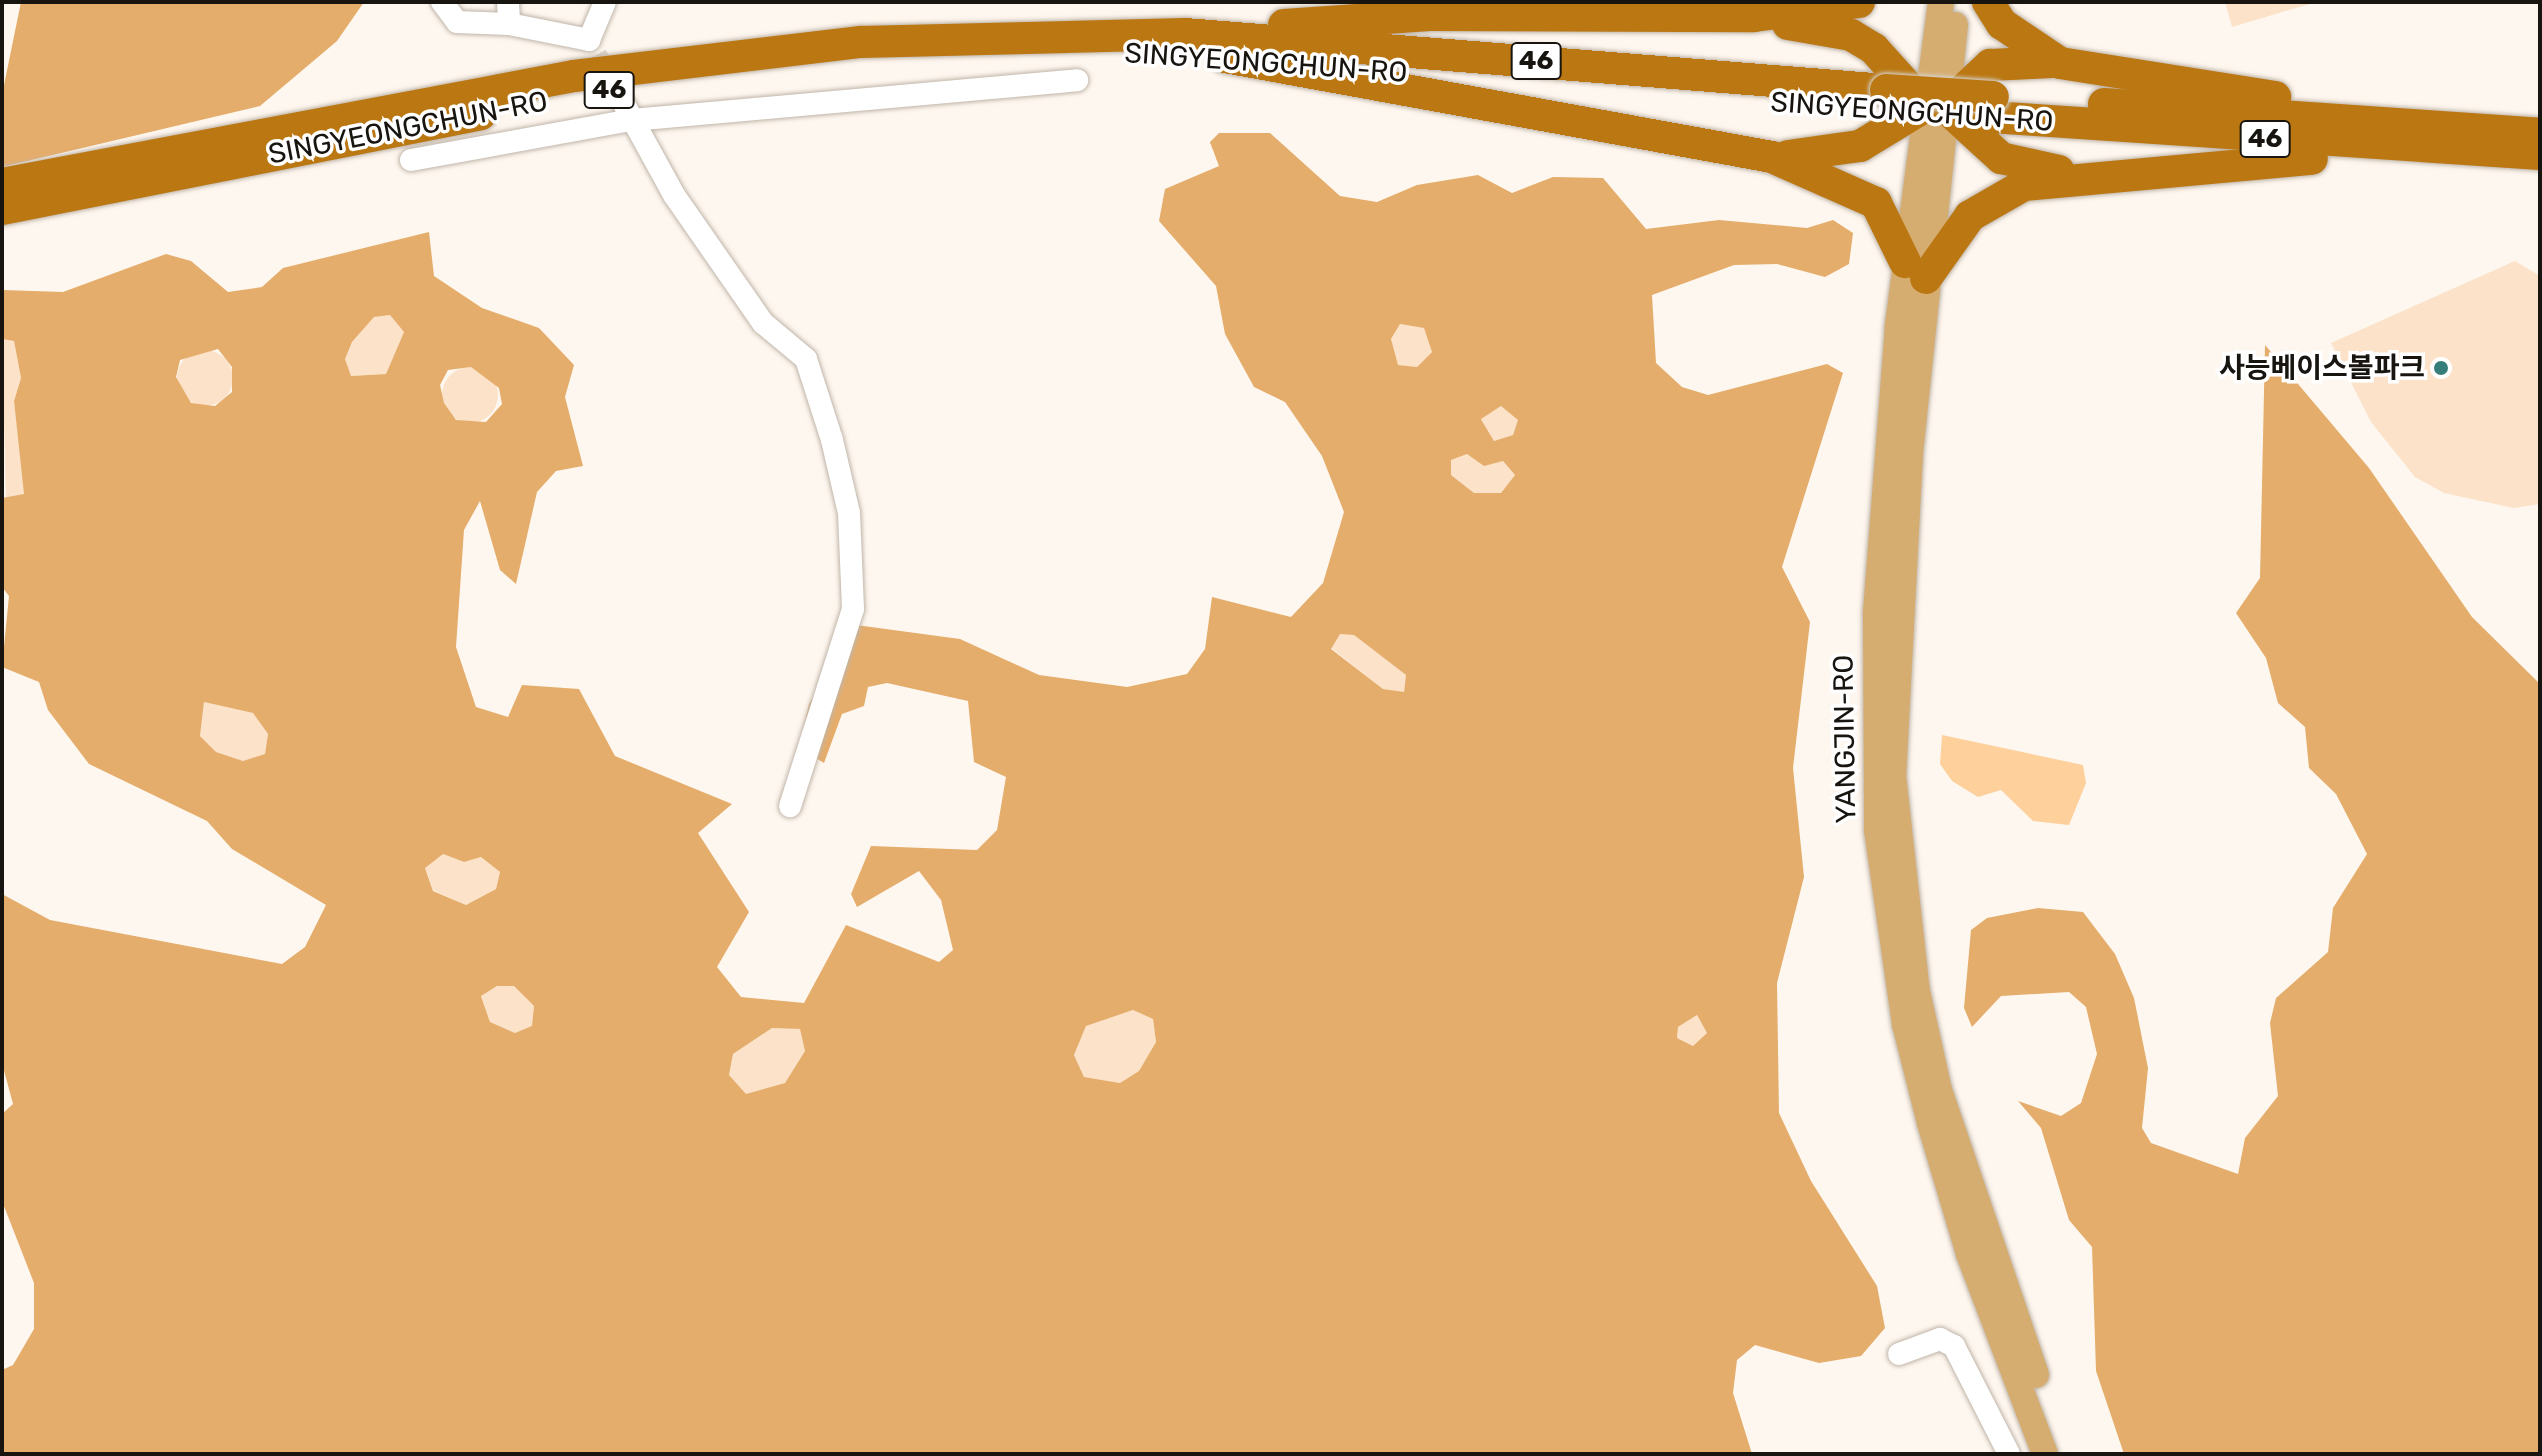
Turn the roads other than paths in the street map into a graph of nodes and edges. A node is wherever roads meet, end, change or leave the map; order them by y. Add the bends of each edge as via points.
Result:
1 (442, 2) edge
2 (605, 2) edge
3 (1859, 2) edge
4 (1941, 2) edge
5 (1957, 2) edge
6 (1988, 2) edge
7 (508, 13) edge
8 (1706, 17) junction
9 (1185, 34) junction
10 (1225, 57) junction
11 (2060, 63) junction
12 (1077, 80) dead end
13 (1885, 100) junction
14 (1936, 107) junction
15 (628, 112) junction
16 (2540, 134) edge
17 (2432, 139) junction
18 (2540, 154) edge
19 (1772, 157) junction
20 (411, 160) dead end
21 (2090, 176) junction
22 (2, 184) edge
23 (2, 209) edge
24 (1916, 270) junction
25 (790, 806) dead end
26 (1899, 1354) dead end
27 (2009, 1454) edge
28 (2045, 1454) edge
29 (2064, 1454) edge

1 - 7 street via 457,22
2 - 7 street via 592,48
3 - 8 highway
4 - 14 main road, YANGJIN-RO
5 - 14 main road, YANGJIN-RO
6 - 11 highway via 2002,24
8 - 9 highway via 1430,15
8 - 14 highway via 1851,35 1874,49
9 - 13 highway, SINGYEONGCHUN-RO / 46
9 - 22 highway, SINGYEONGCHUN-RO / 46 via 861,42 703,57 226,137
10 - 13 highway, SINGYEONGCHUN-RO / 46
10 - 19 highway
10 - 23 highway, SINGYEONGCHUN-RO / 46 via 1106,52 769,69 588,94
11 - 14 highway via 1990,65
11 - 17 highway
12 - 15 street
13 - 17 highway, SINGYEONGCHUN-RO / 46, bridge
14 - 19 highway via 1860,146
14 - 21 highway via 2001,158
14 - 24 main road, YANGJIN-RO
15 - 20 street
15 - 25 street via 763,323 806,359 832,440 849,513 853,609
16 - 17 highway, SINGYEONGCHUN-RO / 46
17 - 18 highway, SINGYEONGCHUN-RO / 46
17 - 21 highway
19 - 24 highway via 1876,203
21 - 24 highway via 1999,194
24 - 28 main road, YANGJIN-RO via 1876,614 1873,751 1888,925 1930,1123 1969,1254
24 - 29 main road, YANGJIN-RO via 1897,647 1898,846 1939,1090
26 - 27 street via 1940,1339 1954,1346

